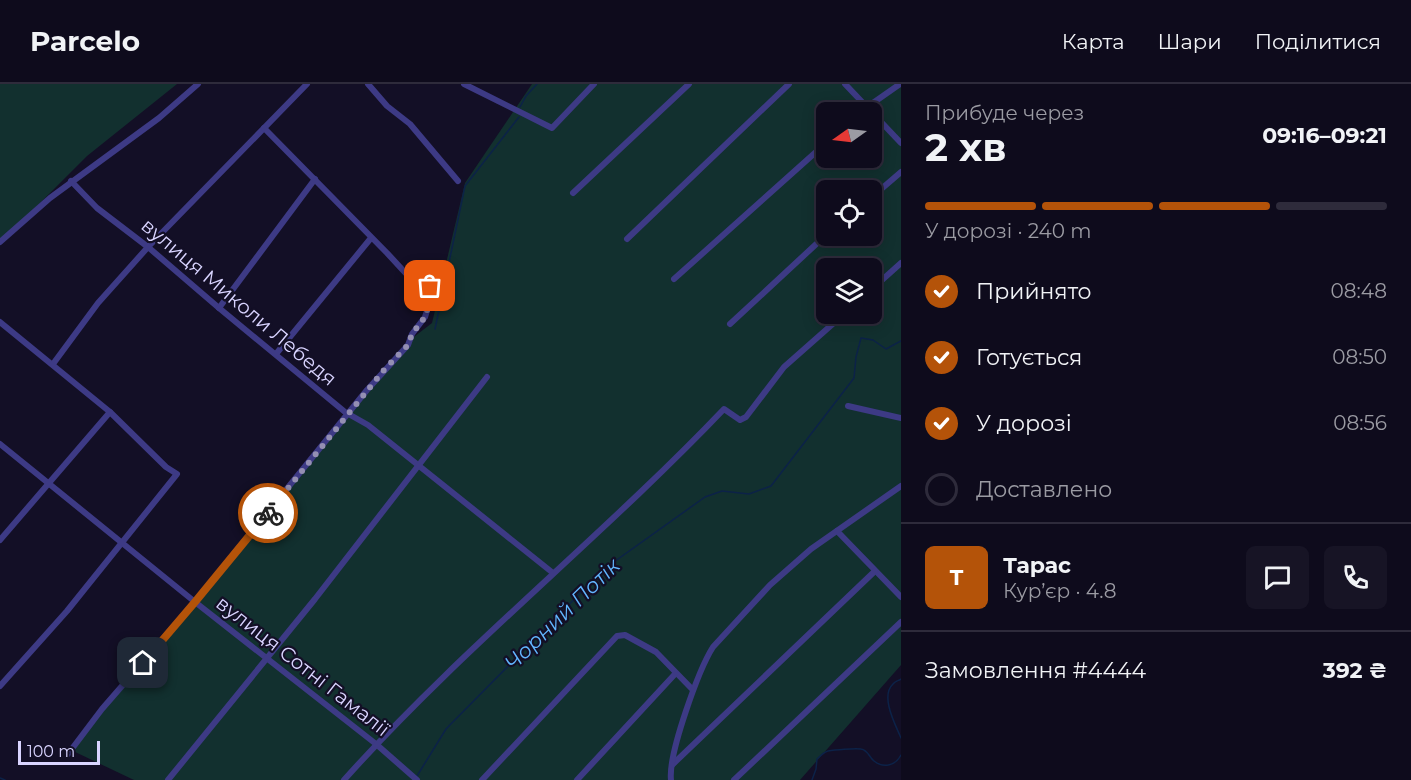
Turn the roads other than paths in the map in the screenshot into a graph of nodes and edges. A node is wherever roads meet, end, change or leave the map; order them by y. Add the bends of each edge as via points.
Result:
1 (198, 84) edge
2 (307, 84) edge
3 (368, 84) edge
4 (464, 84) edge
5 (594, 84) edge
6 (688, 84) edge
7 (789, 84) edge
8 (845, 84) edge
9 (900, 84) edge
10 (474, 86) edge
11 (864, 102) edge
12 (874, 102) edge
13 (882, 122) edge
14 (264, 128) junction
15 (901, 143) edge
16 (816, 152) edge
17 (901, 172) edge
18 (315, 180) junction
19 (71, 181) junction
20 (458, 182) dead end
21 (882, 188) edge
22 (573, 193) dead end
23 (371, 238) junction
24 (627, 239) dead end
25 (0, 242) edge
26 (816, 244) edge
27 (148, 247) junction
28 (901, 263) edge
29 (674, 279) dead end
30 (882, 280) edge
31 (219, 308) junction
32 (0, 322) edge
33 (730, 324) dead end
34 (833, 324) edge
35 (276, 354) junction
36 (53, 364) junction
37 (487, 377) dead end
38 (848, 406) dead end
39 (110, 412) junction
40 (348, 414) junction
41 (901, 418) edge
42 (0, 444) edge
43 (418, 466) junction
44 (49, 484) junction
45 (901, 486) edge
46 (837, 531) junction
47 (0, 540) edge
48 (122, 542) junction
49 (875, 571) junction
50 (553, 573) junction
51 (901, 597) edge
52 (195, 602) junction
53 (901, 622) edge
54 (267, 659) junction
55 (675, 674) junction
56 (0, 686) edge
57 (693, 690) junction
58 (376, 744) junction
59 (68, 754) dead end
60 (671, 765) junction
61 (414, 778) edge
62 (168, 780) edge
63 (344, 780) edge
64 (482, 780) edge
65 (577, 780) edge
66 (671, 780) edge
67 (734, 780) edge

1 - 19 street via 159,118
2 - 14 street
3 - 20 street via 410,124
4 - 10 street
5 - 10 street via 552,128
6 - 22 street
7 - 24 street
8 - 11 street
9 - 12 street
13 - 15 street
14 - 18 street
14 - 27 street
16 - 29 street
17 - 21 street
18 - 23 street
18 - 31 street
19 - 25 street
19 - 27 street, вулиця Миколи Лебедя
23 - 35 street
23 - 40 street via 411,279 427,282 432,294 425,317 408,345
26 - 33 street
27 - 31 street, вулиця Миколи Лебедя
27 - 36 street via 98,303
28 - 30 street
31 - 35 street, вулиця Миколи Лебедя
32 - 36 street
34 - 50 street via 784,367 746,417 740,420 724,409
35 - 40 street, вулиця Миколи Лебедя
36 - 39 street
37 - 43 street
38 - 41 street
39 - 44 street
39 - 48 street via 177,474
40 - 43 street, вулиця Миколи Лебедя via 368,424
40 - 52 street
42 - 44 street, вулиця Сотні Гамалії
43 - 50 street, вулиця Миколи Лебедя
43 - 54 street
44 - 47 street
44 - 48 street, вулиця Сотні Гамалії
45 - 46 street
46 - 49 street
46 - 57 street via 792,565 716,643
48 - 52 street, вулиця Сотні Гамалії
48 - 56 street
49 - 51 street
49 - 60 street
50 - 58 street
52 - 54 street, вулиця Сотні Гамалії
52 - 59 street
53 - 67 street
54 - 58 street, вулиця Сотні Гамалії
54 - 62 street
55 - 57 street
55 - 64 street via 656,652 625,635 617,636
55 - 65 street
57 - 60 street
58 - 61 street, вулиця Сотні Гамалії
58 - 63 street
60 - 66 street

